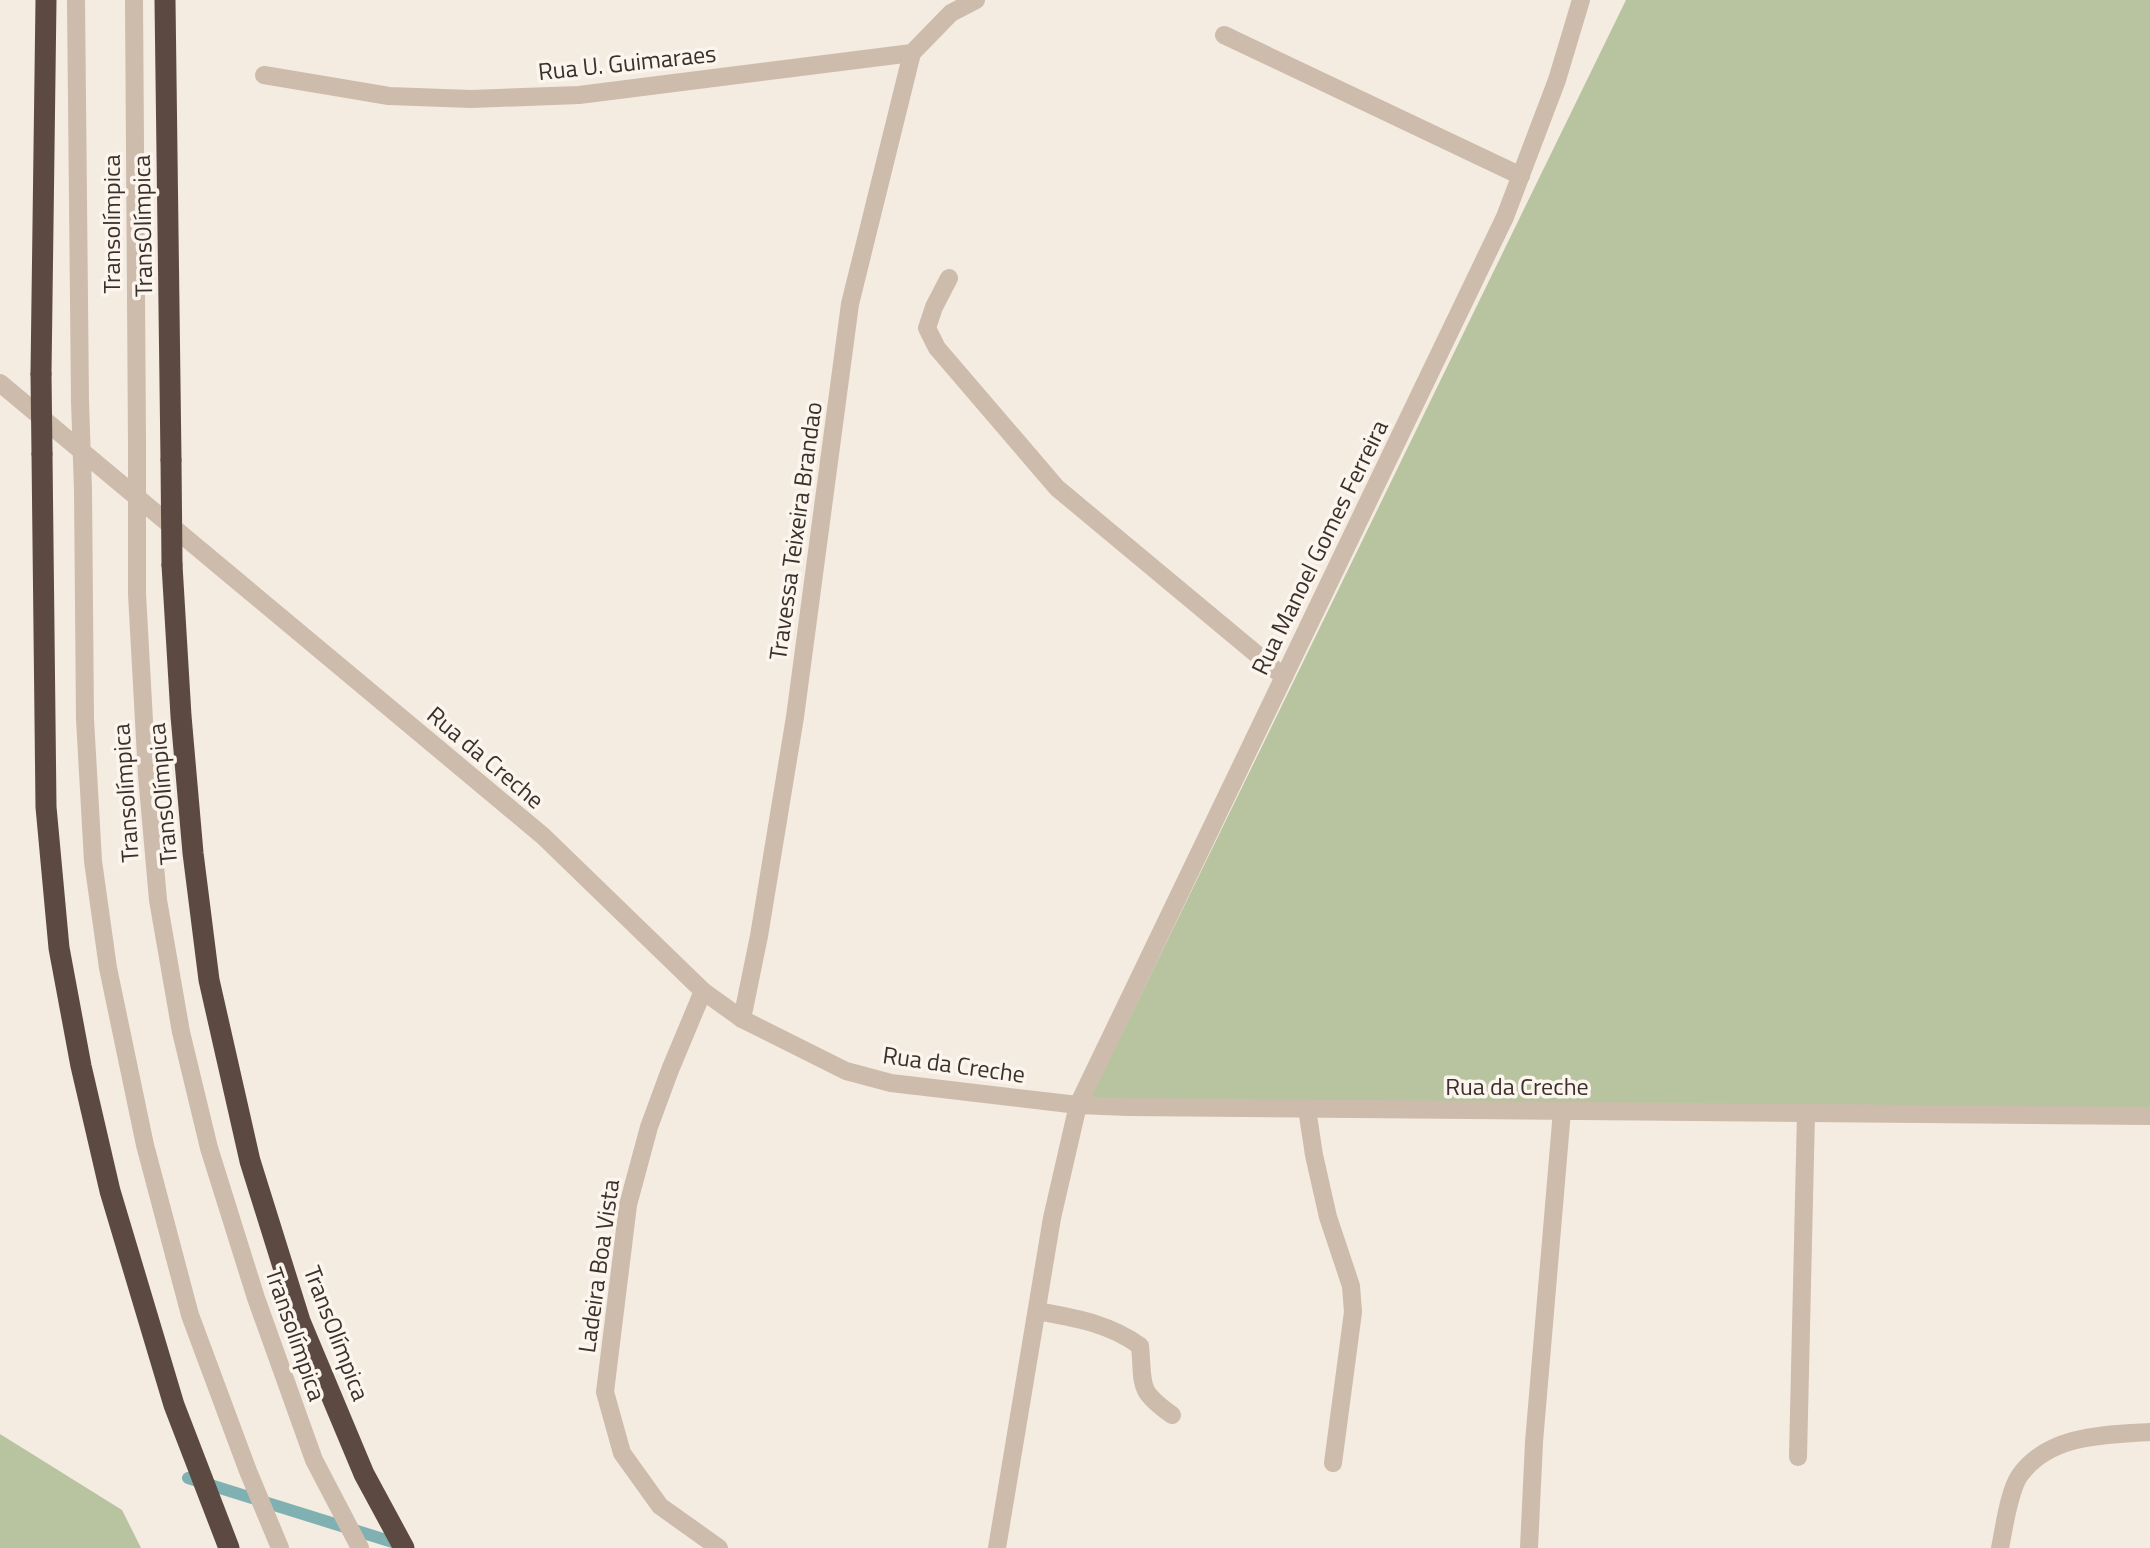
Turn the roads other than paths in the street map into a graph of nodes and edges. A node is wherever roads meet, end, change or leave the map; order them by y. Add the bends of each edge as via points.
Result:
1 (46, 0) edge
2 (76, 0) edge
3 (134, 0) edge
4 (165, 0) edge
5 (976, 0) edge
6 (1581, 0) edge
7 (1224, 35) dead end
8 (912, 53) junction
9 (264, 75) dead end
10 (1521, 177) junction
11 (949, 278) dead end
12 (0, 383) edge
13 (1284, 677) junction
14 (703, 991) junction
15 (742, 1019) junction
16 (1078, 1105) junction
17 (1307, 1109) junction
18 (1562, 1111) junction
19 (1806, 1112) junction
20 (2150, 1116) edge
21 (1037, 1311) junction
22 (1172, 1415) dead end
23 (2150, 1432) edge
24 (1798, 1458) dead end
25 (1333, 1463) dead end
26 (229, 1548) edge
27 (280, 1548) edge
28 (360, 1548) edge
29 (404, 1548) edge
30 (719, 1548) edge
31 (997, 1548) edge
32 (1529, 1548) edge
33 (2000, 1548) edge

1 - 26 highway, bridge via 41,374 46,807 59,948 110,1191 174,1405
2 - 27 street, Transolímpica, bridge via 85,719 93,861 108,968 145,1145 190,1315
3 - 28 street, Transolímpica, bridge via 137,594 158,900 181,1031 209,1148 314,1460
4 - 29 highway, TransOlímpica, bridge via 173,565 181,716 209,979 250,1161 300,1321 364,1474
5 - 8 street via 951,13
6 - 10 street, Rua Manoel Gomes Ferreira
7 - 10 street
8 - 9 street, Rua U. Guimaraes via 565,96 389,96
8 - 15 street, Travessa Teixeira Brandao via 850,304 795,717
10 - 13 street, Rua Manoel Gomes Ferreira
11 - 13 street via 928,328 937,348 1056,488
12 - 14 street, Rua da Creche via 543,836
13 - 16 street, Rua Manoel Gomes Ferreira
14 - 15 street, Rua da Creche
14 - 30 street, Ladeira Boa Vista via 649,1127 628,1205 605,1392 622,1453 660,1506
15 - 16 street, Rua da Creche via 845,1070 891,1083
16 - 17 street, Rua da Creche
16 - 21 street, Rua Manoel Gomes Ferreira
17 - 18 street, Rua da Creche
17 - 25 street via 1328,1217 1351,1286 1353,1312
18 - 19 street, Rua da Creche
18 - 32 street
19 - 20 street, Rua da Creche
19 - 24 street
21 - 22 street via 1100,1324 1140,1346 1143,1389
21 - 31 street, Rua Manoel Gomes Ferreira
23 - 33 street via 2082,1436 2043,1454 2019,1475

